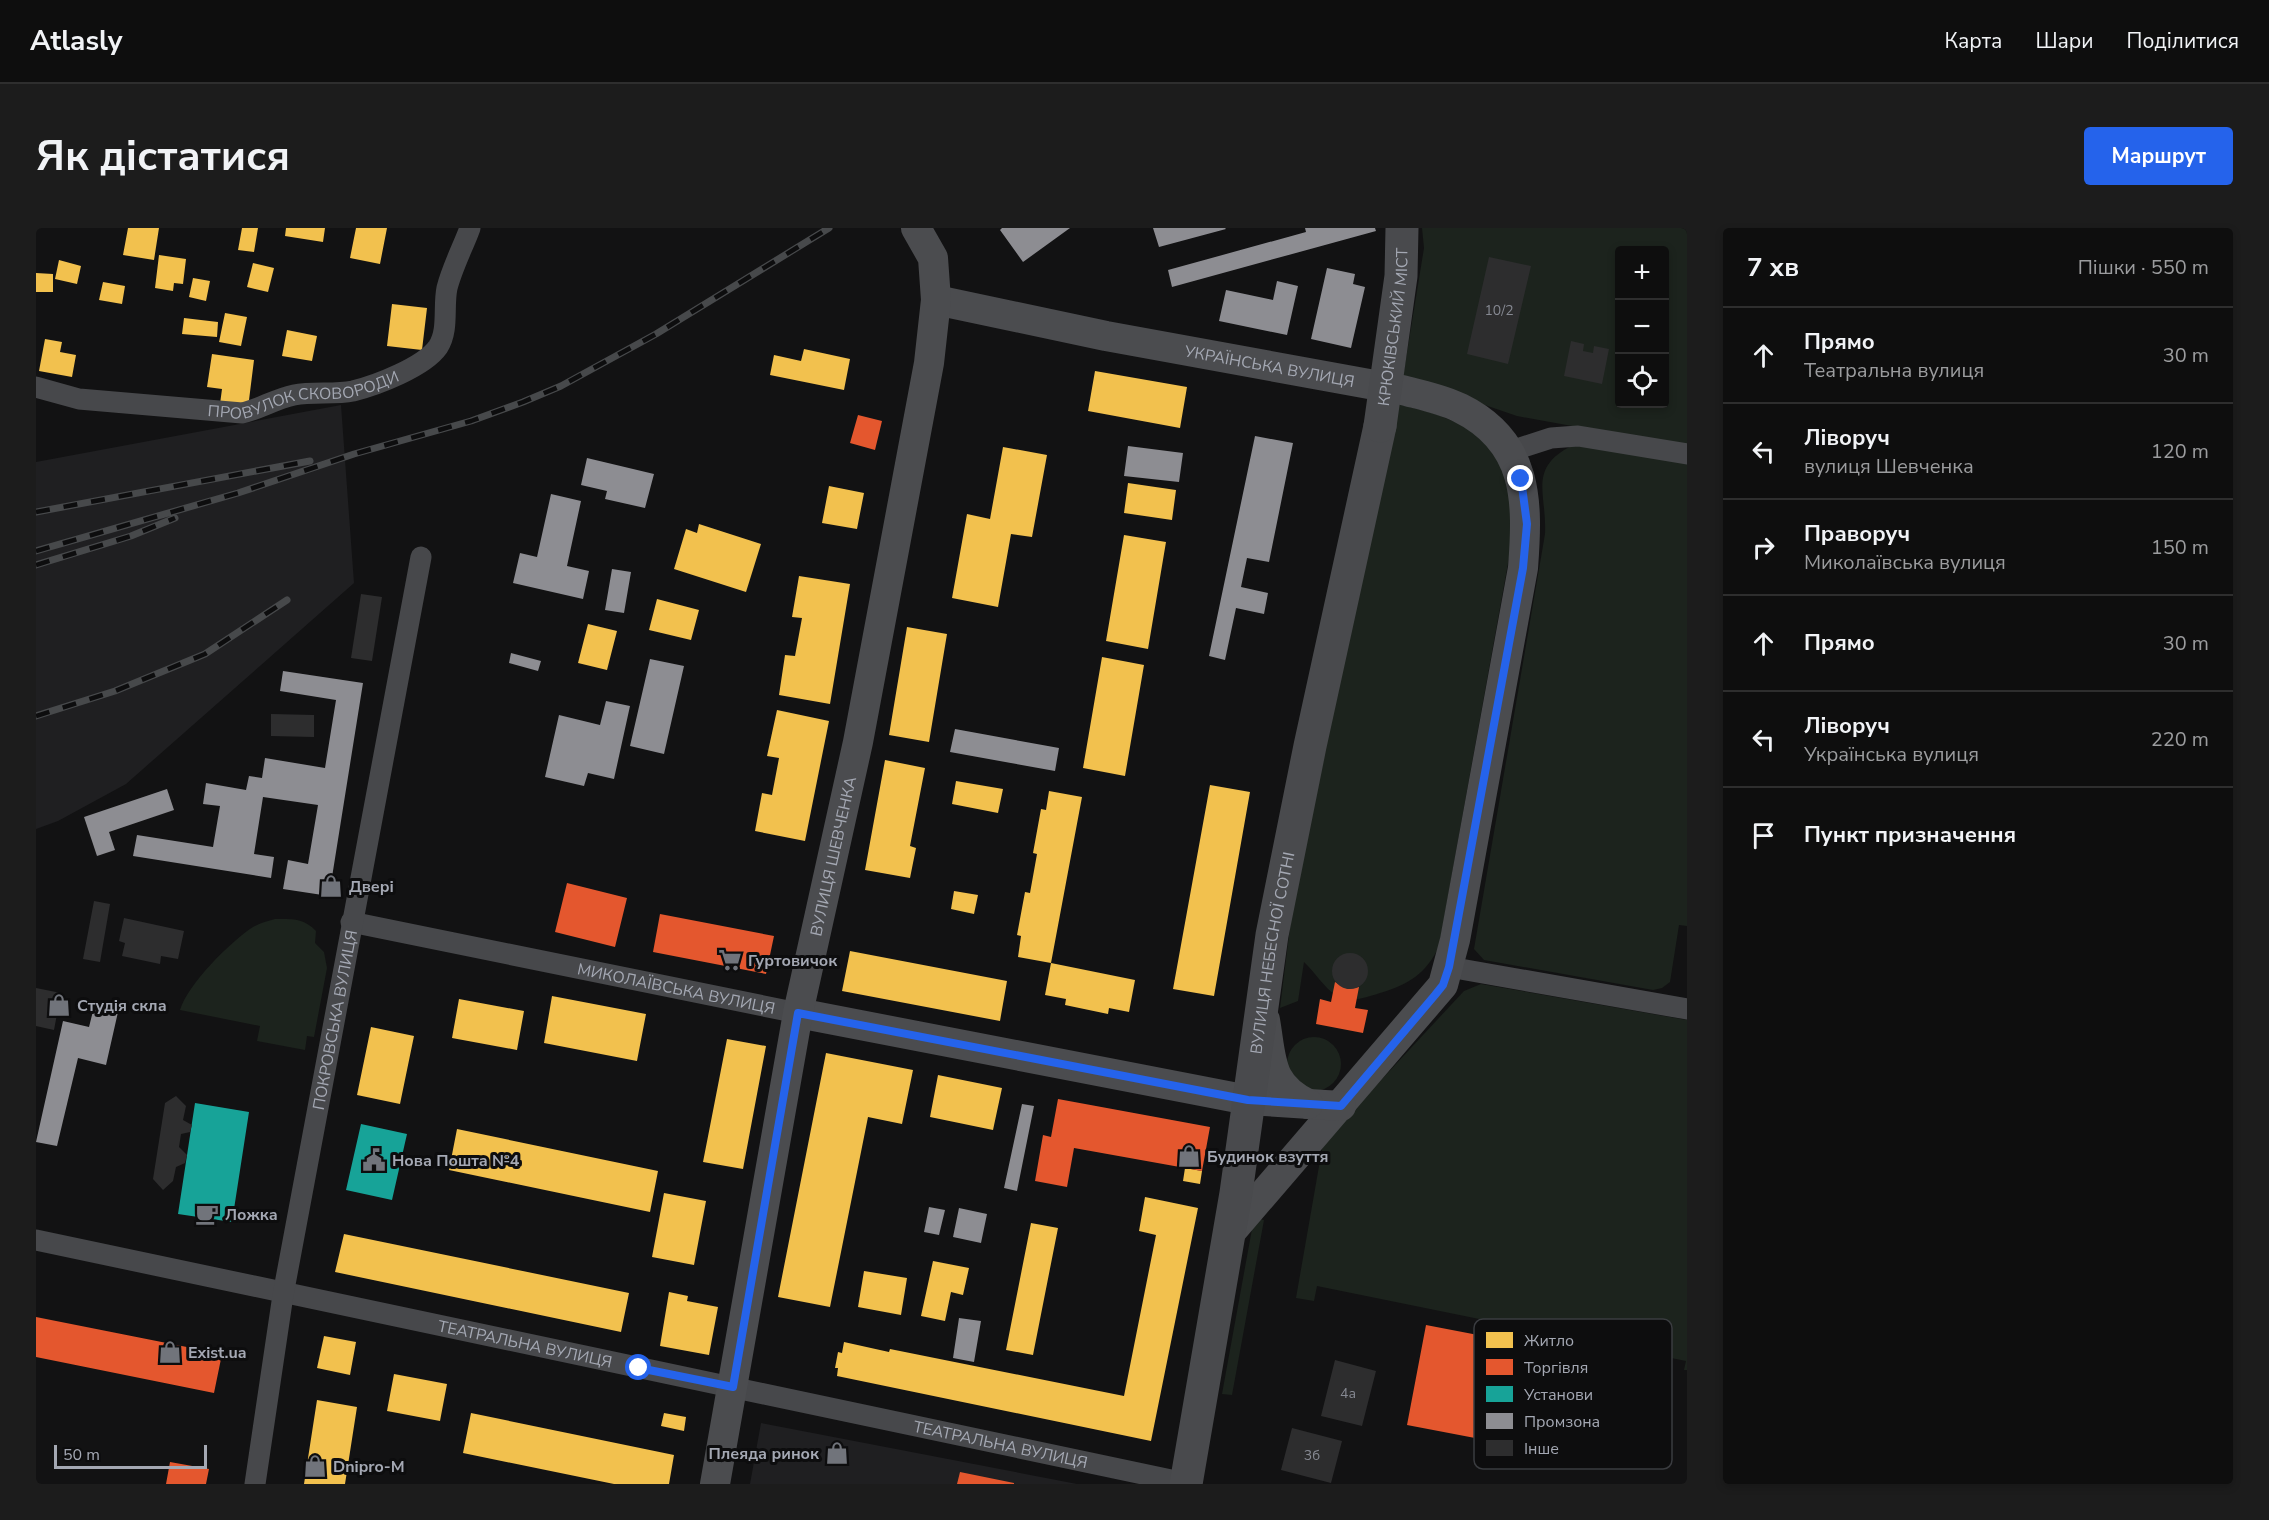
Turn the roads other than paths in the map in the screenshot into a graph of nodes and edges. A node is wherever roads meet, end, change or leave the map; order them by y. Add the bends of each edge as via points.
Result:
1 (470, 228) edge
2 (916, 228) edge
3 (1402, 228) edge
4 (936, 300) junction
5 (36, 387) edge
6 (1380, 426) joint
7 (1508, 452) junction
8 (1687, 454) edge
9 (421, 557) dead end
10 (351, 922) junction
11 (1449, 967) junction
12 (1262, 1002) junction
13 (1687, 1009) edge
14 (798, 1013) junction
15 (1248, 1100) junction
16 (1308, 1104) junction
17 (1341, 1106) junction
18 (1230, 1233) junction
19 (36, 1240) edge
20 (283, 1295) junction
21 (733, 1387) junction
22 (255, 1484) edge
23 (715, 1484) edge
24 (1187, 1484) edge

1 - 5 street, ПРОВУЛОК СКОВОРОДИ via 447,288 443,335 437,348 413,367 381,382 351,391 320,391 281,398 259,410 242,413 79,399
2 - 4 street, ВУЛИЦЯ ШЕВЧЕНКА via 933,258
3 - 6 highway, КРЮКІВСЬКИЙ МІСТ, bridge via 1401,276
4 - 7 street, УКРАЇНСЬКА ВУЛИЦЯ via 1106,336 1402,390 1460,408 1492,431
4 - 14 street, ВУЛИЦЯ ШЕВЧЕНКА via 929,363 860,731
6 - 12 highway, ВУЛИЦЯ НЕБЕСНОЇ СОТНІ via 1310,746
7 - 8 street via 1551,438 1578,436
7 - 11 street, УКРАЇНСЬКА ВУЛИЦЯ via 1526,500 1523,568
9 - 10 street, ПОКРОВСЬКА ВУЛИЦЯ
10 - 14 street, МИКОЛАЇВСЬКА ВУЛИЦЯ
10 - 20 street, ПОКРОВСЬКА ВУЛИЦЯ
11 - 13 street
11 - 17 street, УКРАЇНСЬКА ВУЛИЦЯ via 1443,985
12 - 15 highway, ВУЛИЦЯ НЕБЕСНОЇ СОТНІ
12 - 16 street via 1276,1076 1290,1095
14 - 15 street, МИКОЛАЇВСЬКА ВУЛИЦЯ
14 - 21 street, ВУЛИЦЯ ШЕВЧЕНКА
15 - 16 street, МИКОЛАЇВСЬКА ВУЛИЦЯ
15 - 18 highway, ВУЛИЦЯ НЕБЕСНОЇ СОТНІ
16 - 17 street, МИКОЛАЇВСЬКА ВУЛИЦЯ
17 - 18 street, УКРАЇНСЬКА ВУЛИЦЯ
18 - 24 highway, ВУЛИЦЯ НЕБЕСНОЇ СОТНІ
19 - 20 street, ТЕАТРАЛЬНА ВУЛИЦЯ
20 - 21 street, ТЕАТРАЛЬНА ВУЛИЦЯ
20 - 22 street, ПОКРОВСЬКА ВУЛИЦЯ
21 - 23 street, ВУЛИЦЯ ШЕВЧЕНКА
21 - 24 street, ТЕАТРАЛЬНА ВУЛИЦЯ

